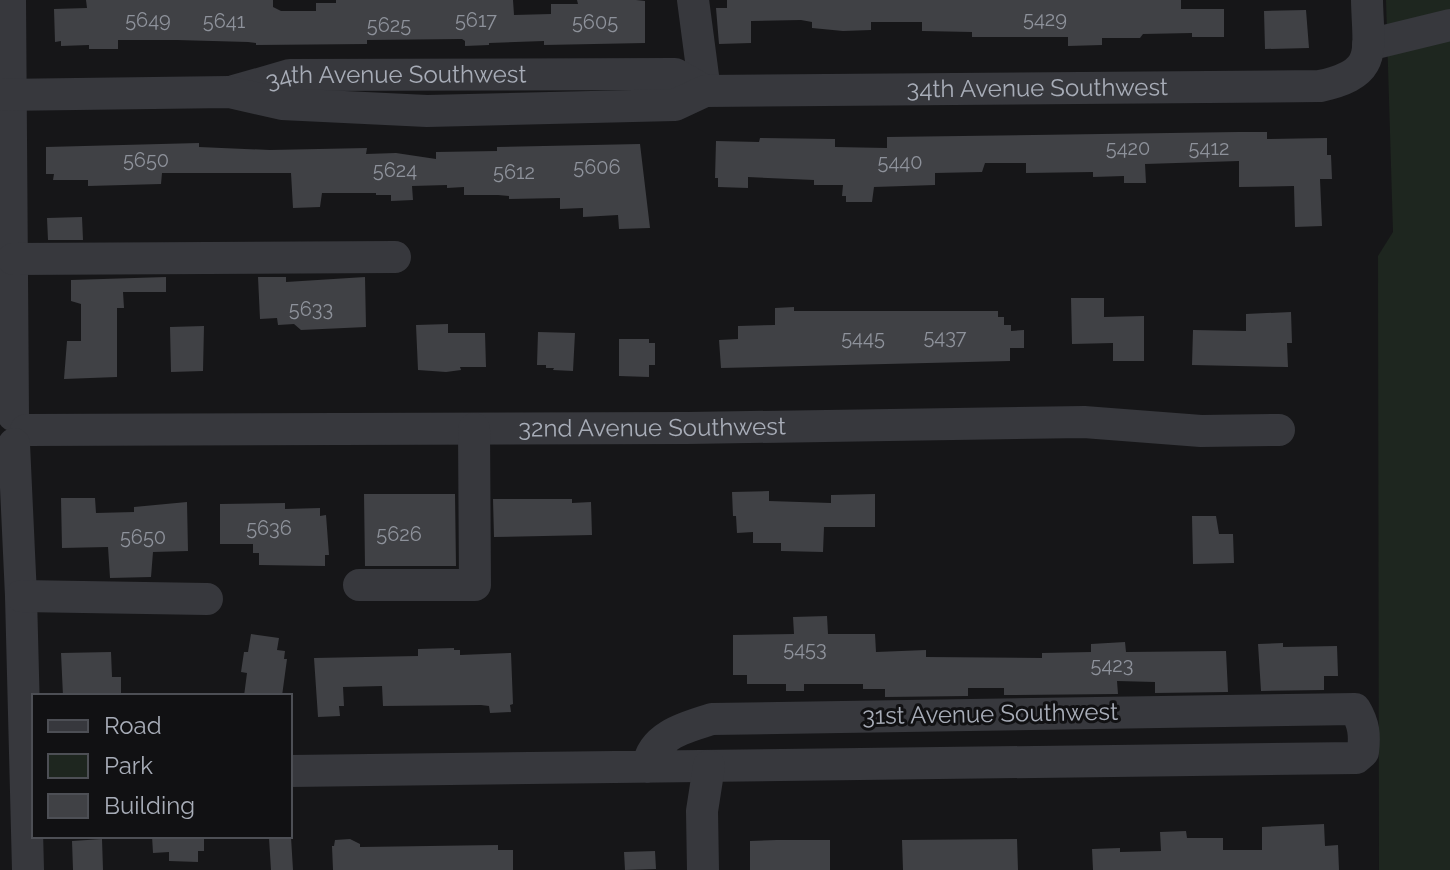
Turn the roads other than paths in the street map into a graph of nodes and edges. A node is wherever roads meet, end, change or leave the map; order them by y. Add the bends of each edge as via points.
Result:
1 (10, 0) edge
2 (693, 0) edge
3 (1367, 0) edge
4 (1450, 25) edge
5 (1366, 56) junction
6 (705, 91) junction
7 (6, 95) edge
8 (9, 254) edge
9 (395, 257) dead end
10 (474, 429) junction
11 (11, 430) edge
12 (1279, 430) dead end
13 (359, 585) dead end
14 (21, 596) junction
15 (207, 599) dead end
16 (11, 638) edge
17 (709, 766) junction
18 (648, 767) junction
19 (292, 771) edge
20 (19, 773) edge
21 (28, 870) edge
22 (703, 870) edge

1 - 7 street
2 - 6 street
3 - 5 street
4 - 5 street, 34th Avenue Southwest
5 - 6 street, 34th Avenue Southwest via 1355,75 1320,86
6 - 7 street, 34th Avenue Southwest via 675,105 427,111 282,104 229,92
7 - 8 street
8 - 9 street
8 - 11 street
10 - 11 street, 32nd Avenue Southwest
10 - 12 street, 32nd Avenue Southwest via 1084,422 1201,431
10 - 13 street via 475,585
11 - 14 street
14 - 15 street
14 - 16 street
16 - 20 street
17 - 18 street, 31st Avenue Southwest
17 - 18 street, 31st Avenue Southwest via 1356,758 1363,752 1365,735 1355,709 712,719 661,741 649,754
17 - 22 street via 702,811
18 - 19 street, 31st Avenue Southwest
20 - 21 street

